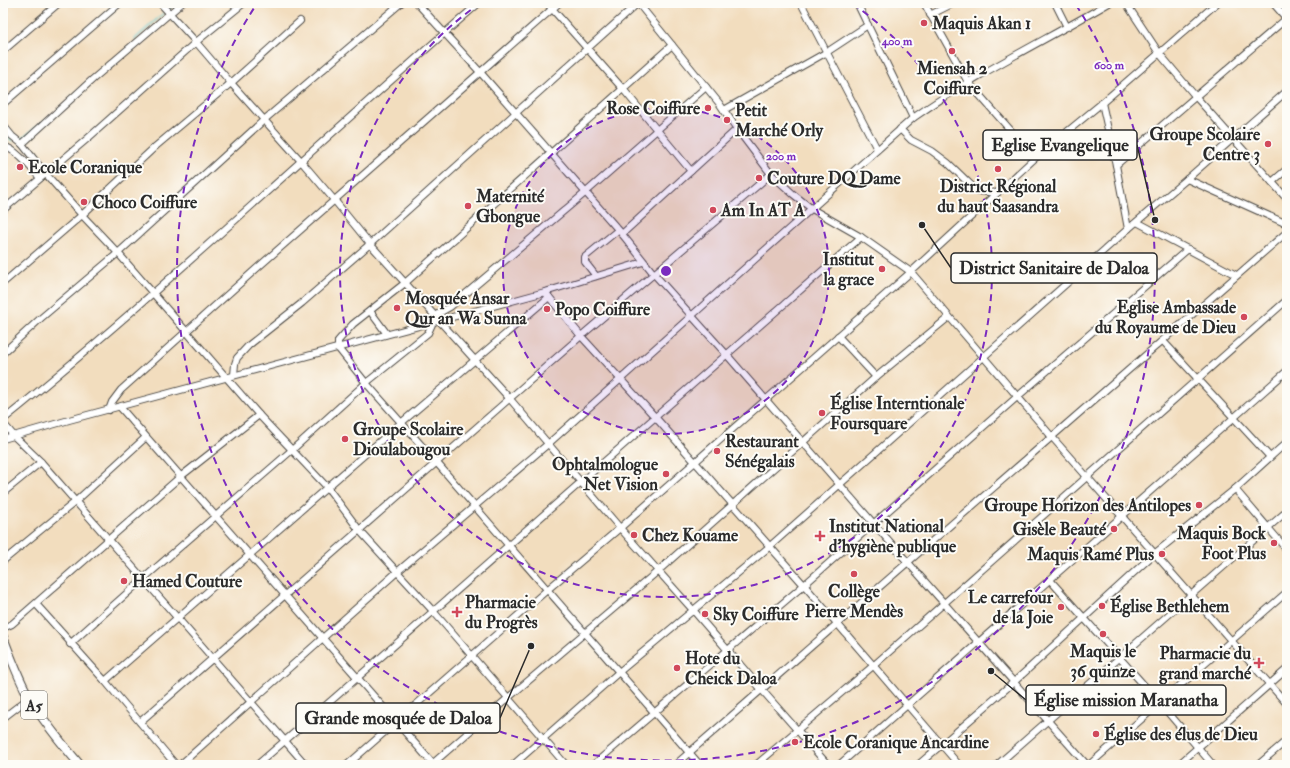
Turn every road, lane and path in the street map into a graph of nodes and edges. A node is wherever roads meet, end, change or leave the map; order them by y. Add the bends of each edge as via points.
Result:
1 (59, 3) edge
2 (120, 3) edge
3 (160, 3) edge
4 (182, 3) edge
5 (244, 3) edge
6 (401, 3) edge
7 (417, 3) edge
8 (479, 3) edge
9 (547, 3) edge
10 (559, 3) edge
11 (638, 3) edge
12 (801, 3) edge
13 (857, 3) edge
14 (924, 3) edge
15 (954, 3) edge
16 (1055, 3) edge
17 (1109, 3) edge
18 (1126, 3) edge
19 (1217, 3) edge
20 (1273, 3) edge
21 (552, 9) junction
22 (167, 12) junction
23 (930, 15) junction
24 (1287, 19) edge
25 (300, 21) dead end
26 (868, 25) junction
27 (1066, 28) junction
28 (444, 34) junction
29 (196, 42) junction
30 (672, 45) junction
31 (587, 48) junction
32 (3, 51) edge
33 (826, 52) junction
34 (1159, 53) junction
35 (480, 72) junction
36 (968, 82) junction
37 (231, 83) junction
38 (706, 87) junction
39 (623, 89) junction
40 (1287, 91) edge
41 (1196, 97) junction
42 (1102, 103) junction
43 (3, 104) edge
44 (724, 110) junction
45 (516, 113) junction
46 (913, 118) junction
47 (264, 120) junction
48 (3, 125) edge
49 (737, 129) junction
50 (900, 129) junction
51 (657, 130) junction
52 (1233, 137) junction
53 (20, 143) junction
54 (3, 146) edge
55 (877, 149) junction
56 (550, 152) junction
57 (1036, 158) junction
58 (301, 161) junction
59 (1116, 165) junction
60 (1287, 169) edge
61 (691, 171) junction
62 (45, 173) junction
63 (771, 174) junction
64 (40, 178) junction
65 (1187, 179) junction
66 (1272, 182) junction
67 (585, 193) junction
68 (997, 193) junction
69 (1287, 199) edge
70 (335, 201) junction
71 (812, 209) junction
72 (3, 210) edge
73 (82, 215) junction
74 (1137, 222) junction
75 (1287, 224) edge
76 (1128, 229) junction
77 (620, 232) junction
78 (1287, 232) edge
79 (861, 237) junction
80 (370, 244) junction
81 (1188, 249) junction
82 (118, 253) junction
83 (643, 262) junction
84 (911, 272) junction
85 (654, 274) junction
86 (1236, 275) junction
87 (596, 276) junction
88 (3, 283) edge
89 (405, 283) junction
90 (153, 294) junction
91 (547, 295) junction
92 (1287, 300) edge
93 (370, 311) junction
94 (691, 315) junction
95 (949, 317) junction
96 (435, 319) junction
97 (186, 331) junction
98 (387, 334) junction
99 (581, 336) junction
100 (838, 336) junction
101 (1163, 340) junction
102 (338, 348) junction
103 (3, 353) edge
104 (727, 355) junction
105 (983, 357) junction
106 (474, 360) junction
107 (1287, 372) edge
108 (234, 375) junction
109 (226, 378) junction
110 (620, 378) junction
111 (876, 378) junction
112 (1198, 380) junction
113 (366, 383) junction
114 (1017, 397) junction
115 (510, 399) junction
116 (766, 400) junction
117 (120, 407) junction
118 (109, 410) junction
119 (258, 415) junction
120 (656, 418) junction
121 (1234, 418) junction
122 (3, 420) edge
123 (401, 422) junction
124 (3, 423) edge
125 (14, 436) junction
126 (1052, 437) junction
127 (145, 438) junction
128 (3, 439) edge
129 (803, 442) junction
130 (1287, 442) edge
131 (548, 444) junction
132 (292, 450) junction
133 (1270, 457) junction
134 (40, 462) junction
135 (695, 462) junction
136 (437, 463) junction
137 (1088, 476) junction
138 (180, 477) junction
139 (580, 482) junction
140 (840, 484) junction
141 (327, 488) junction
142 (1235, 489) junction
143 (3, 493) edge
144 (75, 502) junction
145 (733, 505) junction
146 (474, 506) junction
147 (1287, 511) edge
148 (215, 516) junction
149 (1122, 516) junction
150 (874, 524) junction
151 (620, 528) junction
152 (1267, 528) junction
153 (360, 531) junction
154 (108, 539) junction
155 (508, 546) junction
156 (769, 547) junction
157 (1287, 550) edge
158 (1154, 554) junction
159 (250, 556) junction
160 (3, 561) edge
161 (908, 562) junction
162 (658, 571) junction
163 (398, 572) junction
164 (143, 579) junction
165 (1050, 580) junction
166 (804, 585) junction
167 (547, 590) junction
168 (1287, 592) edge
169 (1192, 595) junction
170 (285, 596) junction
171 (944, 603) junction
172 (36, 604) junction
173 (693, 610) junction
174 (433, 611) junction
175 (1084, 618) junction
176 (178, 619) junction
177 (837, 625) junction
178 (3, 628) edge
179 (584, 633) junction
180 (3, 637) edge
181 (323, 638) junction
182 (1231, 641) junction
183 (70, 644) junction
184 (979, 644) junction
185 (727, 650) junction
186 (471, 656) junction
187 (212, 659) junction
188 (1120, 659) junction
189 (873, 666) junction
190 (1287, 669) edge
191 (619, 672) junction
192 (358, 679) junction
193 (105, 681) junction
194 (1014, 682) junction
195 (1269, 684) junction
196 (762, 690) junction
197 (29, 698) junction
198 (508, 698) junction
199 (251, 702) junction
200 (1159, 702) junction
201 (1287, 704) edge
202 (907, 706) junction
203 (654, 712) junction
204 (3, 718) edge
205 (396, 721) junction
206 (1047, 721) junction
207 (140, 722) junction
208 (797, 730) junction
209 (544, 738) junction
210 (1287, 740) edge
211 (284, 741) junction
212 (941, 744) junction
213 (1198, 748) junction
214 (690, 753) junction
215 (80, 765) edge
216 (176, 765) edge
217 (180, 765) edge
218 (257, 765) edge
219 (306, 765) edge
220 (346, 765) edge
221 (432, 765) edge
222 (512, 765) edge
223 (566, 765) edge
224 (593, 765) edge
225 (675, 765) edge
226 (700, 765) edge
227 (756, 765) edge
228 (828, 765) edge
229 (839, 765) edge
230 (918, 765) edge
231 (959, 765) edge
232 (997, 765) edge
233 (1088, 765) edge
234 (1178, 765) edge
235 (1213, 765) edge
236 (1258, 765) edge

1 - 32 street
2 - 43 street
3 - 22 street
4 - 22 street
5 - 29 street
6 - 47 street
7 - 28 street
8 - 28 street
9 - 21 street
10 - 21 street
11 - 30 street
11 - 31 street
12 - 33 street
13 - 26 street
14 - 23 street
15 - 23 street
16 - 27 street
17 - 27 street
18 - 34 street
19 - 34 street
20 - 24 street
21 - 31 street
21 - 35 street
22 - 29 street
22 - 53 street
23 - 36 street
24 - 41 street
25 - 37 street
26 - 33 street
26 - 46 street
27 - 36 street
28 - 35 street
28 - 58 street
29 - 37 street
29 - 62 street
30 - 38 street
30 - 39 street
31 - 39 street
31 - 45 street
33 - 44 street
33 - 55 street
34 - 41 street
34 - 42 street
35 - 45 street
35 - 70 street
36 - 46 street
36 - 57 street
37 - 47 street
37 - 73 street via 156,146
38 - 44 street
38 - 51 street
39 - 51 street
39 - 56 street
40 - 52 street
41 - 52 street
41 - 59 street
42 - 57 street
42 - 59 street
44 - 49 street
45 - 56 street
45 - 80 street
46 - 50 street
47 - 58 street
47 - 82 street
48 - 53 street
49 - 61 street
49 - 63 street
50 - 55 street
50 - 68 street via 911,140 948,163 978,191
51 - 61 street
51 - 67 street
52 - 65 street
52 - 66 street
53 - 62 street
54 - 64 street via 25,161
55 - 71 street
56 - 67 street
56 - 89 street
57 - 68 street
58 - 70 street
58 - 90 street
59 - 76 street
60 - 66 street
61 - 77 street
62 - 64 street
62 - 73 street
63 - 71 street
63 - 85 street
64 - 72 street
65 - 74 street
65 - 75 street
66 - 69 street
67 - 77 street
67 - 96 street
68 - 84 street
70 - 80 street
70 - 97 street
71 - 79 street
71 - 94 street
73 - 82 street
73 - 88 street
74 - 76 street
74 - 81 street
76 - 105 street
77 - 83 street
77 - 87 street via 585,257 585,262
78 - 86 street
79 - 84 street
79 - 104 street
80 - 89 street
80 - 108 street via 249,345 237,358
81 - 86 street
81 - 114 street
82 - 90 street
82 - 103 street
83 - 85 street
83 - 87 street
84 - 95 street
84 - 100 street
85 - 94 street
85 - 99 street
86 - 101 street
87 - 91 street
89 - 93 street
89 - 96 street
90 - 97 street
90 - 122 street
91 - 96 street
91 - 99 street
91 - 106 street
92 - 112 street
93 - 98 street
93 - 102 street via 342,336 338,341
94 - 104 street
94 - 110 street
95 - 105 street
95 - 111 street
96 - 98 street
96 - 106 street
96 - 113 street via 428,332
97 - 109 street
97 - 118 street via 116,396
98 - 102 street
99 - 110 street
99 - 115 street
100 - 111 street
100 - 116 street
101 - 112 street
101 - 126 street
102 - 108 street
102 - 113 street
104 - 116 street
104 - 120 street
105 - 114 street
105 - 140 street
106 - 115 street
106 - 123 street
107 - 121 street
108 - 109 street
109 - 117 street
109 - 119 street
110 - 120 street
110 - 131 street
111 - 129 street
112 - 121 street
112 - 137 street
113 - 123 street
113 - 132 street
114 - 126 street
114 - 150 street
115 - 131 street
115 - 136 street
116 - 129 street
116 - 135 street
117 - 118 street
117 - 127 street
118 - 125 street
119 - 132 street
119 - 138 street
120 - 135 street
120 - 139 street
121 - 133 street
121 - 149 street
123 - 136 street
123 - 141 street
124 - 125 street
125 - 128 street
125 - 134 street
126 - 137 street
126 - 161 street
127 - 138 street
127 - 144 street
129 - 140 street
129 - 145 street
130 - 133 street
131 - 139 street
131 - 146 street
132 - 141 street
132 - 148 street
133 - 142 street
134 - 143 street
134 - 144 street
135 - 145 street
135 - 151 street
136 - 146 street
136 - 153 street
137 - 149 street
137 - 171 street
138 - 148 street
138 - 154 street
139 - 151 street
139 - 155 street
140 - 150 street
140 - 156 street
141 - 153 street
141 - 159 street
142 - 152 street
142 - 158 street
144 - 154 street
144 - 160 street
145 - 156 street
145 - 162 street
146 - 155 street
146 - 163 street
147 - 152 street
148 - 159 street
148 - 164 street
149 - 158 street
149 - 165 street
150 - 161 street
150 - 166 street
151 - 162 street
151 - 167 street
152 - 157 street
152 - 169 street
153 - 163 street
153 - 170 street
154 - 164 street
154 - 172 street
155 - 167 street
155 - 174 street
156 - 166 street
156 - 173 street
158 - 169 street
158 - 175 street
159 - 170 street
159 - 176 street
161 - 171 street
161 - 177 street
162 - 173 street
162 - 179 street
163 - 174 street
163 - 181 street
164 - 176 street
164 - 183 street
165 - 175 street
165 - 184 street
166 - 177 street
166 - 185 street
167 - 179 street
167 - 186 street
168 - 182 street
169 - 182 street
169 - 188 street
170 - 181 street
170 - 187 street
171 - 184 street
171 - 189 street
172 - 178 street via 12,624
172 - 183 street
173 - 185 street
173 - 191 street
174 - 186 street
174 - 192 street
175 - 188 street
175 - 194 street
176 - 187 street
176 - 193 street
177 - 189 street
177 - 196 street
179 - 191 street
179 - 198 street
180 - 197 main road, A5
181 - 192 street
181 - 199 street
182 - 195 street
182 - 200 street
183 - 193 street
184 - 194 street
184 - 202 street
185 - 196 street
185 - 203 street
186 - 198 street
186 - 205 street
187 - 199 street
187 - 207 street
188 - 200 street
188 - 206 street
189 - 202 street
189 - 208 street
190 - 195 street
191 - 203 street
191 - 209 street
192 - 205 street
192 - 211 street
193 - 207 street
194 - 206 street
194 - 212 street
195 - 201 street
195 - 213 street
196 - 208 street
196 - 214 street
197 - 204 street
197 - 215 main road, A5
198 - 209 street
198 - 221 street
199 - 211 street
199 - 217 street
200 - 213 street
200 - 233 street
202 - 212 street
202 - 229 street
203 - 214 street
203 - 224 street
205 - 220 street
205 - 221 street
206 - 232 street
206 - 233 street
207 - 216 street
208 - 227 street
208 - 228 street
209 - 222 street
209 - 223 street
210 - 236 street
211 - 218 street
211 - 219 street
212 - 230 street
212 - 231 street
213 - 234 street
213 - 235 street
214 - 225 street
214 - 226 street

